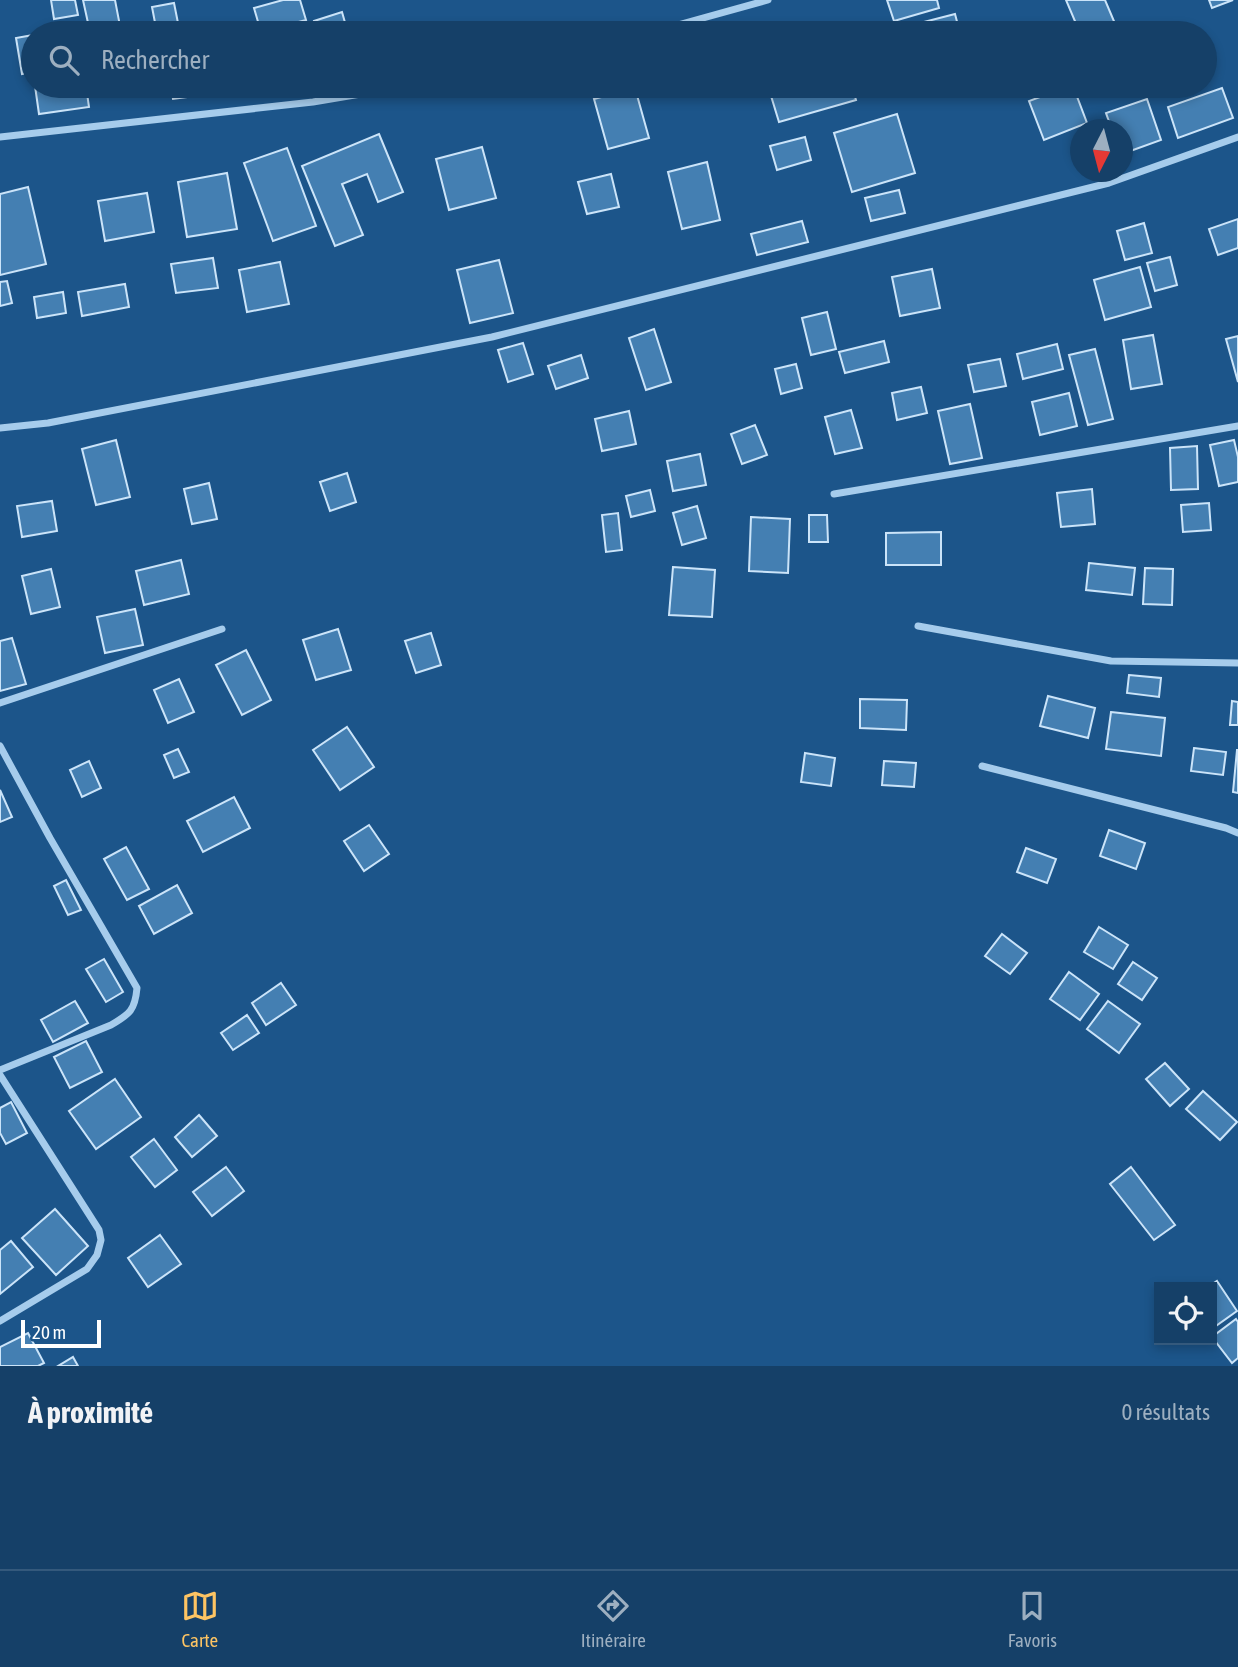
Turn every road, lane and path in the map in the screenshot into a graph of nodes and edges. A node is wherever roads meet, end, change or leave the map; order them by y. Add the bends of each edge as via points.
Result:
1 (768, 0) edge
2 (692, 21) edge
3 (341, 98) edge
4 (0, 137) edge
5 (1238, 137) edge
6 (1238, 426) edge
7 (0, 428) edge
8 (834, 494) dead end
9 (918, 626) dead end
10 (222, 629) dead end
11 (1238, 663) edge
12 (0, 703) edge
13 (0, 746) edge
14 (982, 766) dead end
15 (1238, 833) edge
16 (0, 1073) edge
17 (0, 1321) edge

1 - 2 street
3 - 4 street
5 - 7 street via 1109,183 492,337 48,423
6 - 8 street
9 - 11 street via 1111,661
10 - 12 street
13 - 16 street via 137,988 136,1004 126,1017
14 - 15 street
16 - 17 street via 101,1240 87,1269

